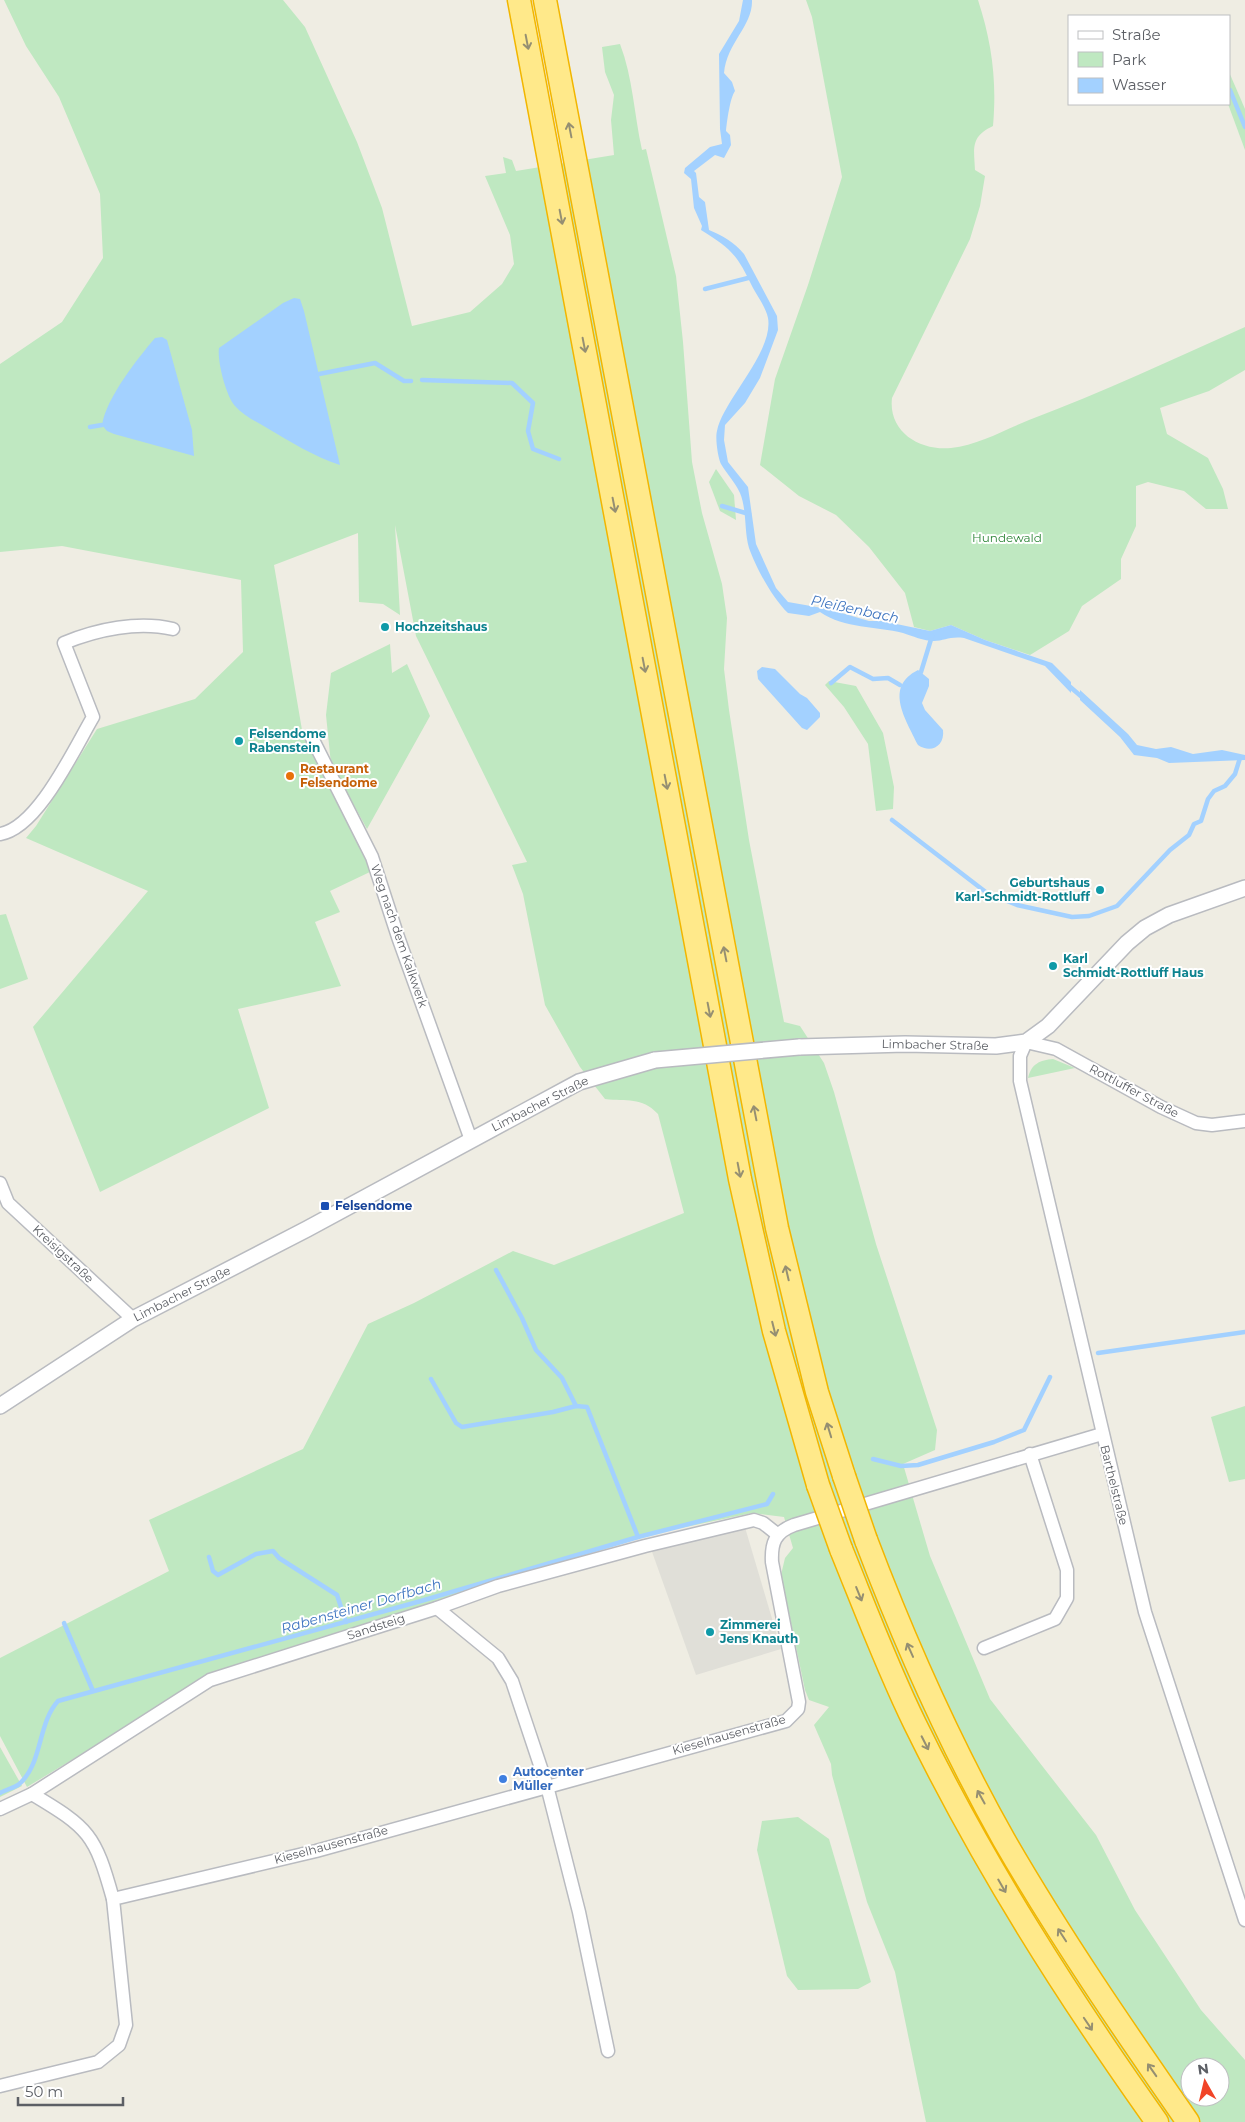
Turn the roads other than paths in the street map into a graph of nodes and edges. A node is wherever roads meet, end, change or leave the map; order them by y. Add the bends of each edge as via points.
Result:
1 (519, 0) edge
2 (545, 0) edge
3 (173, 629) dead end
4 (312, 738) dead end
5 (0, 834) edge
6 (1245, 888) edge
7 (1026, 1042) junction
8 (1245, 1121) edge
9 (471, 1140) junction
10 (0, 1183) edge
11 (133, 1319) junction
12 (0, 1406) edge
13 (1102, 1434) junction
14 (1030, 1454) junction
15 (777, 1534) junction
16 (437, 1608) junction
17 (984, 1648) dead end
18 (547, 1786) junction
19 (32, 1794) junction
20 (0, 1809) edge
21 (113, 1899) junction
22 (1245, 1920) edge
23 (608, 2051) dead end
24 (0, 2086) edge
25 (1187, 2118) edge
26 (1157, 2122) edge

1 -> 26 highway, bridge via 740,1179 774,1331 818,1485 883,1653 914,1722 984,1855 1062,1984
25 -> 2 highway, bridge via 1046,1911 1004,1840 937,1710 866,1540 817,1392 777,1228
3 - 5 street via 131,627 90,632 64,643 93,717 53,785 30,816 16,829
4 - 9 street, Weg nach dem Kalkwerk via 372,857
6 - 7 street, Limbacher Straße via 1169,915 1145,928 1048,1026
7 - 8 street, Rottluffer Straße via 1056,1049 1196,1123 1212,1125
7 - 9 street, Limbacher Straße, bridge via 996,1046 905,1044 800,1048 655,1060 578,1082
7 - 13 street, Barthelstraße via 1020,1056 1019,1079
9 - 11 street, Limbacher Straße
10 - 11 street, Kreisigstraße via 8,1203
11 - 12 street, Limbacher Straße
13 - 14 street
13 - 22 street, Barthelstraße via 1145,1612
14 - 15 street via 794,1525
14 - 17 street via 1068,1570 1067,1598 1055,1619
15 - 16 street, Sandsteig via 763,1523 742,1521 498,1586
15 - 18 street, Kieselhausenstraße via 772,1562 799,1697 798,1709 792,1716 786,1721
16 - 18 street via 498,1658 512,1681
16 - 19 street, Sandsteig via 210,1680
18 - 21 street, Kieselhausenstraße via 316,1851
18 - 23 street via 579,1912
19 - 20 street, Sandsteig
19 - 21 street via 69,1816 92,1838
21 - 24 street via 126,2025 118,2046 98,2062

